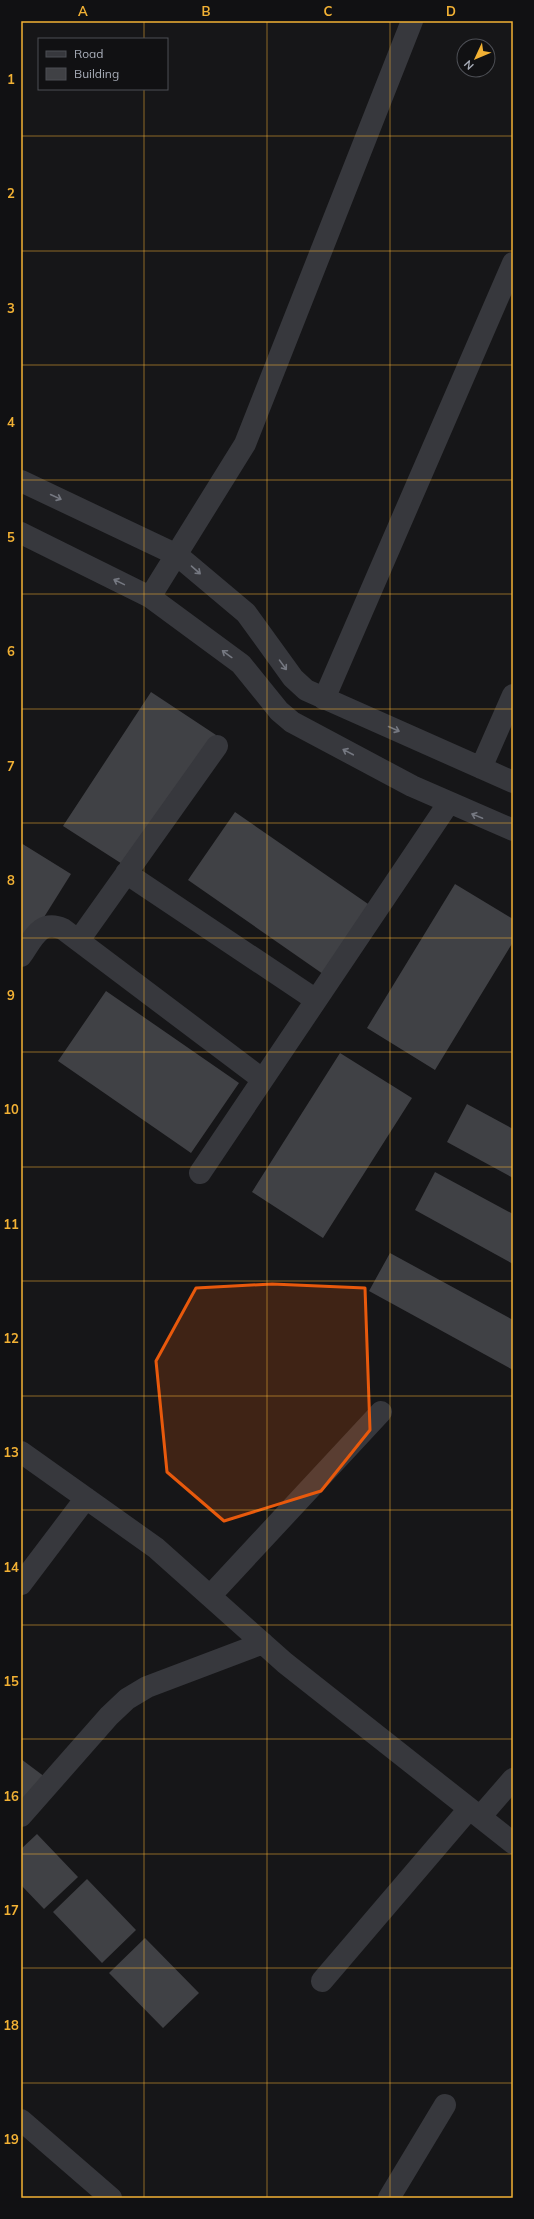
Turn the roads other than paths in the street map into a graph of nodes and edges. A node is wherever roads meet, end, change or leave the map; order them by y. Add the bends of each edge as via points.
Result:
1 (412, 21) edge
2 (513, 263) edge
3 (21, 481) edge
4 (21, 533) edge
5 (177, 554) junction
6 (150, 597) junction
7 (513, 695) edge
8 (324, 698) junction
9 (218, 746) dead end
10 (481, 768) junction
11 (513, 782) edge
12 (448, 804) junction
13 (513, 830) edge
14 (126, 873) junction
15 (79, 940) junction
16 (21, 956) edge
17 (316, 1000) junction
18 (262, 1079) junction
19 (200, 1173) dead end
20 (381, 1412) dead end
21 (21, 1452) edge
22 (86, 1498) junction
23 (21, 1584) edge
24 (210, 1596) junction
25 (263, 1643) junction
26 (513, 1779) edge
27 (474, 1813) junction
28 (21, 1816) edge
29 (513, 1844) edge
30 (322, 1981) dead end
31 (445, 2105) dead end
32 (21, 2120) edge
33 (112, 2198) edge
34 (389, 2198) edge

1 - 5 street via 245,444
2 - 8 street
3 -> 5 street
6 -> 4 street
5 - 6 street
5 -> 8 street via 246,613 293,678 306,690
12 -> 6 street via 292,722 279,711 241,664
7 - 10 street
8 -> 10 street
9 - 14 street
10 - 11 street
13 -> 12 street
12 - 17 street
14 - 15 street
14 - 17 street
15 - 16 street via 64,929 46,925
15 - 18 street
17 - 18 street
18 - 19 street
20 - 24 street
21 - 22 street
22 - 23 street
22 - 24 street via 156,1548
24 - 25 street
25 - 27 street
25 - 28 street via 147,1687 127,1699
26 - 27 street
27 - 29 street
27 - 30 street
31 - 34 street
32 - 33 street

